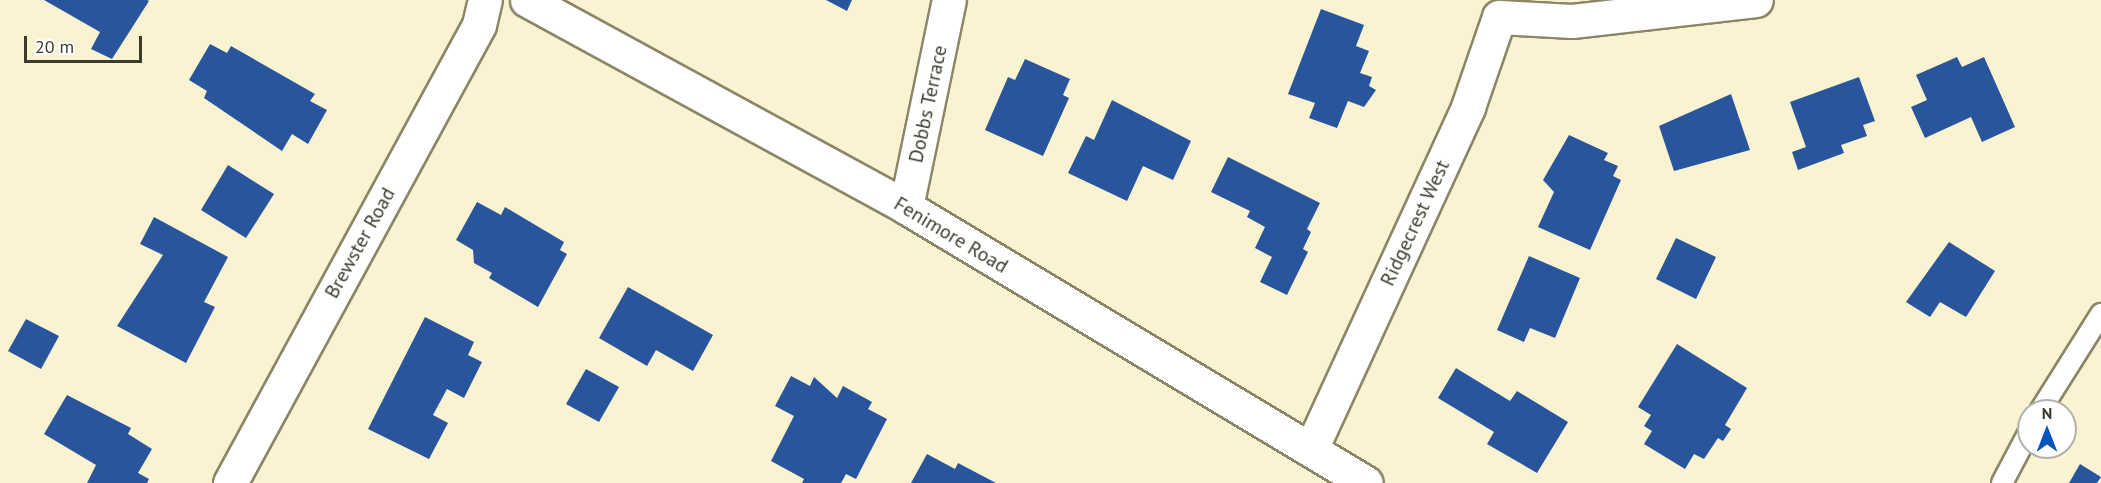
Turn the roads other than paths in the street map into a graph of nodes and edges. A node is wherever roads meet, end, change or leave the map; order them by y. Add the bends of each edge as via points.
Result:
1 (485, 0) edge
2 (527, 0) edge
3 (949, 0) edge
4 (1756, 0) edge
5 (1490, 8) edge
6 (906, 207) junction
7 (2101, 314) edge
8 (2048, 399) edge
9 (1311, 449) junction
10 (2017, 455) edge
11 (230, 483) edge
12 (1366, 483) edge
13 (2002, 483) edge

1 - 11 street, Brewster Road via 479,25
2 - 6 street, Fenimore Road
3 - 6 street, Dobbs Terrace
4 - 5 street via 1572,21
5 - 9 street, Ridgecrest West via 1468,107
6 - 9 street, Fenimore Road
7 - 8 lane
9 - 12 street, Fenimore Road
10 - 13 lane

